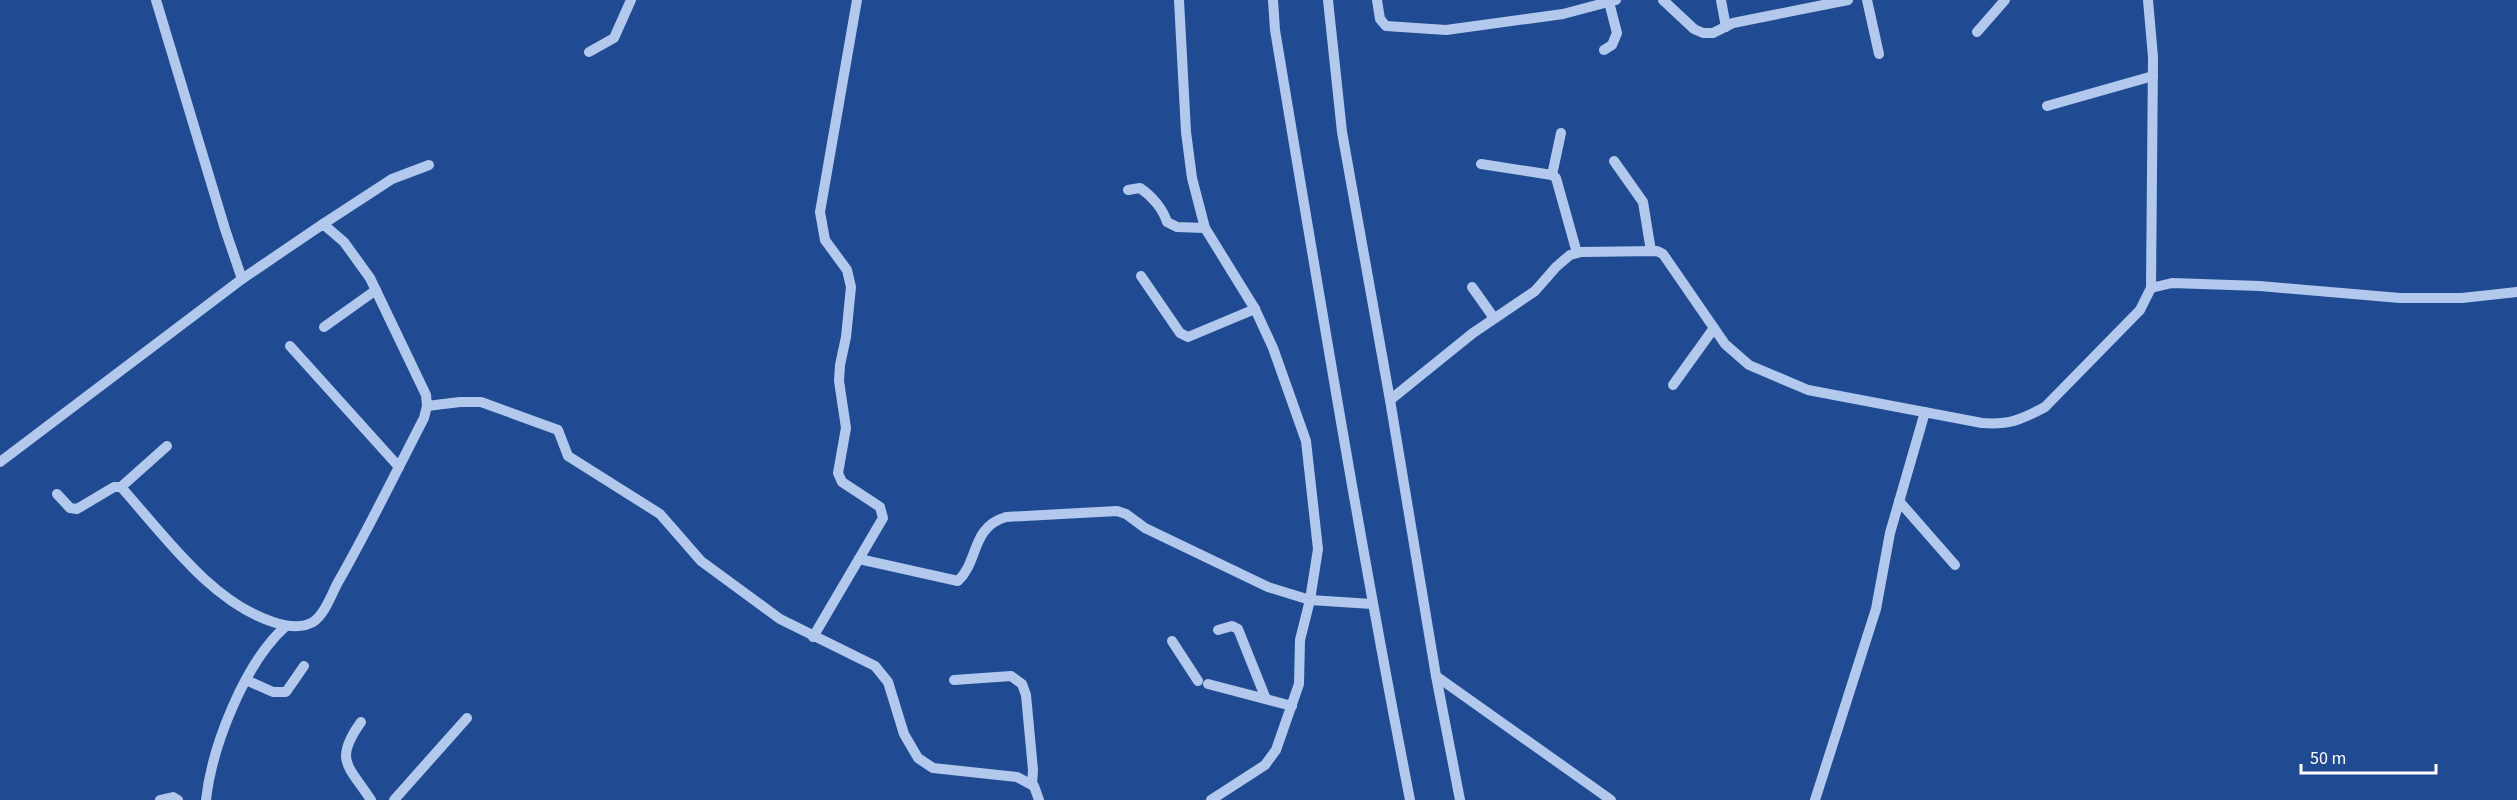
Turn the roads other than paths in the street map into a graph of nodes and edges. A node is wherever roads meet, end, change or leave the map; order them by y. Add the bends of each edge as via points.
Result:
1 (156, 0) edge
2 (631, 0) edge
3 (857, 0) edge
4 (1179, 0) edge
5 (1273, 0) edge
6 (1328, 0) edge
7 (1377, 0) edge
8 (1663, 0) edge
9 (1721, 0) edge
10 (1848, 0) edge
11 (1867, 0) edge
12 (2005, 0) edge
13 (2148, 0) edge
14 (1612, 1) edge
15 (1726, 27) junction
16 (1977, 32) dead end
17 (1604, 50) dead end
18 (590, 52) dead end
19 (1879, 54) dead end
20 (2153, 76) junction
21 (2047, 106) dead end
22 (1561, 133) dead end
23 (1614, 161) dead end
24 (1481, 164) dead end
25 (429, 165) dead end
26 (1552, 175) junction
27 (1128, 190) dead end
28 (323, 224) junction
29 (1205, 228) junction
30 (1651, 251) junction
31 (1577, 253) junction
32 (1141, 276) dead end
33 (242, 279) junction
34 (1472, 287) dead end
35 (2151, 288) junction
36 (376, 290) junction
37 (2517, 292) edge
38 (1255, 309) junction
39 (1494, 318) junction
40 (324, 327) dead end
41 (1714, 328) junction
42 (290, 346) dead end
43 (1673, 386) dead end
44 (1390, 400) junction
45 (428, 406) junction
46 (1925, 412) junction
47 (167, 446) dead end
48 (0, 462) edge
49 (399, 467) junction
50 (122, 487) junction
51 (57, 495) dead end
52 (1899, 501) junction
53 (859, 559) junction
54 (1955, 565) dead end
55 (1310, 600) junction
56 (1372, 604) junction
57 (286, 626) junction
58 (1218, 630) dead end
59 (813, 637) junction
60 (1172, 641) dead end
61 (304, 666) dead end
62 (1436, 676) junction
63 (246, 680) junction
64 (954, 680) dead end
65 (1266, 699) junction
66 (1292, 705) junction
67 (467, 718) dead end
68 (362, 723) dead end
69 (1032, 784) junction
70 (160, 800) edge
71 (178, 800) edge
72 (207, 800) edge
73 (371, 800) edge
74 (394, 800) edge
75 (1039, 800) edge
76 (1211, 800) edge
77 (1410, 800) edge
78 (1461, 800) edge
79 (1611, 800) edge
80 (1815, 800) edge

1 - 33 street
2 - 18 street via 614,38
3 - 53 street via 820,212 825,240 847,270 851,287 840,365 846,428 838,473 842,482 883,513
4 - 29 street via 1186,132 1192,178
5 - 56 street
6 - 44 street via 1342,132
7 - 14 street via 1380,19 1386,26 1446,30 1563,14
8 - 15 street via 1703,33
9 - 15 street
10 - 15 street
11 - 19 street
12 - 16 street
13 - 20 street
14 - 17 street via 1617,33 1612,45
20 - 21 street
20 - 35 street
22 - 26 street
23 - 30 street via 1643,202
24 - 26 street
25 - 28 street via 392,179
26 - 31 street
27 - 29 street via 1140,188 1149,194 1167,222 1177,227
28 - 33 street
28 - 36 street via 344,242
29 - 38 street
30 - 31 street
30 - 41 street via 1663,254
31 - 39 street via 1556,267 1535,291
32 - 38 street via 1180,333 1188,337
33 - 48 street
34 - 39 street
35 - 37 street via 2172,283 2238,285 2400,298 2462,298
35 - 46 street via 2140,310 2102,351 2044,407 2027,417 2004,425
36 - 40 street
36 - 45 street
38 - 55 street via 1274,348 1306,441 1318,549
39 - 44 street
41 - 43 street
41 - 46 street via 1725,344 1749,365 1808,390
42 - 49 street
44 - 62 street
45 - 49 street
45 - 59 street via 481,402 558,430 568,456 574,461 660,514 701,561 780,619
46 - 52 street
47 - 50 street
49 - 57 street via 319,616 312,622
50 - 51 street via 114,487 77,509 70,508
50 - 57 street via 219,592 252,615
52 - 54 street
52 - 80 street via 1876,609
53 - 55 street via 953,582 958,581 978,540 997,519 1117,511 1235,573
53 - 59 street
55 - 56 street
55 - 66 street via 1300,640 1299,684
56 - 77 street
57 - 63 street via 270,640
58 - 65 street via 1232,626 1238,629
59 - 69 street via 857,656 882,673 904,734 918,758 933,768 1017,777
60 - 65 street via 1203,682
61 - 63 street via 286,692 273,692
62 - 78 street
62 - 79 street
63 - 72 street via 214,754
64 - 69 street via 1011,676 1022,684
65 - 66 street
66 - 76 street via 1272,759
67 - 74 street
68 - 73 street via 349,742 345,757 346,765
69 - 75 street
70 - 71 street

